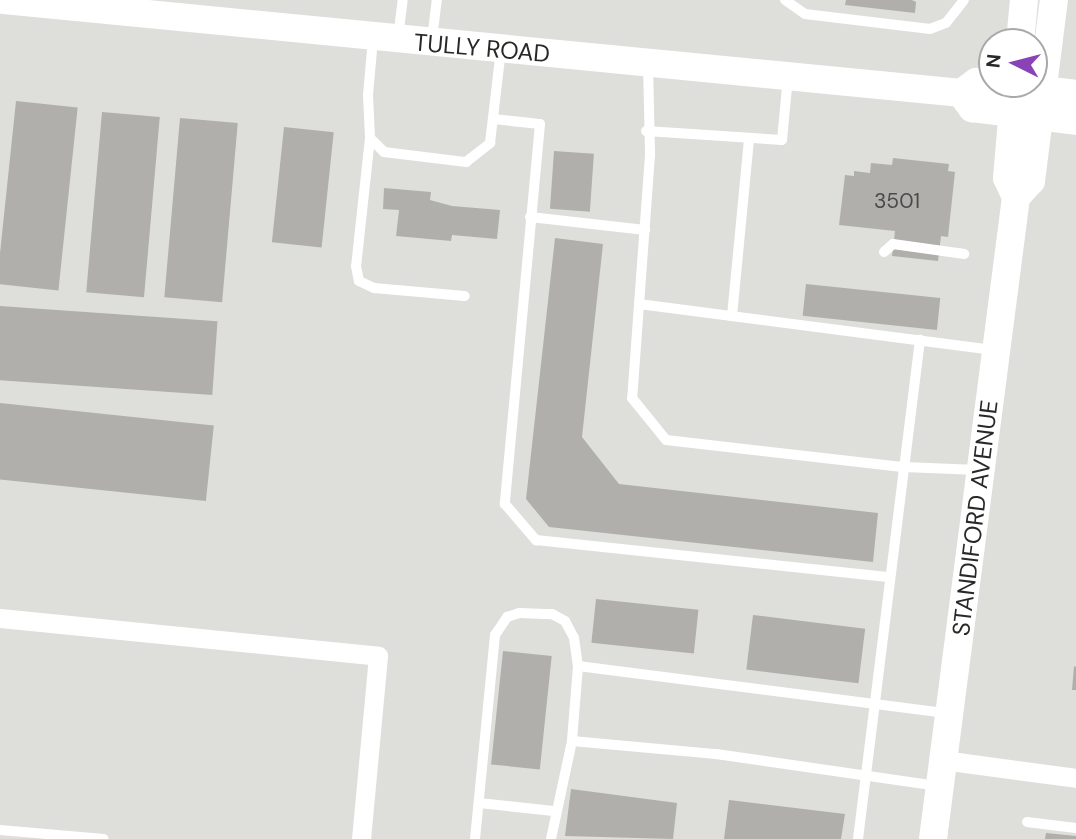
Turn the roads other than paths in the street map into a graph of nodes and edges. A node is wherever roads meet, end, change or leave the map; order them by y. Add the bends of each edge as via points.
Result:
1 (4, 0) edge
2 (403, 0) edge
3 (437, 0) edge
4 (785, 0) edge
5 (964, 0) edge
6 (1024, 0) edge
7 (1054, 0) edge
8 (1021, 28) edge
9 (386, 39) junction
10 (432, 43) junction
11 (501, 49) junction
12 (648, 64) junction
13 (788, 77) junction
14 (1076, 94) edge
15 (1004, 98) edge
16 (1014, 98) edge
17 (1023, 98) edge
18 (1042, 104) junction
19 (493, 119) junction
20 (1076, 121) edge
21 (646, 131) junction
22 (370, 138) junction
23 (749, 138) junction
24 (1016, 197) junction
25 (530, 217) junction
26 (645, 230) junction
27 (884, 252) dead end
28 (964, 254) dead end
29 (465, 296) dead end
30 (639, 304) junction
31 (732, 316) junction
32 (920, 340) junction
33 (996, 350) junction
34 (904, 467) junction
35 (981, 470) junction
36 (890, 577) junction
37 (0, 618) edge
38 (578, 666) junction
39 (875, 703) junction
40 (949, 714) junction
41 (572, 741) junction
42 (941, 773) junction
43 (867, 774) junction
44 (1076, 778) edge
45 (479, 803) junction
46 (554, 811) junction
47 (1027, 822) dead end
48 (1076, 828) edge
49 (0, 830) edge
50 (104, 839) edge
51 (361, 839) edge
52 (475, 839) edge
53 (551, 839) edge
54 (858, 839) edge
55 (933, 839) edge

1 - 9 main road, TULLY ROAD
2 - 9 lane
3 - 10 lane
4 - 5 lane via 806,14 930,29 946,23
6 - 8 main road
7 - 18 main road, STANDIFORD AVENUE
9 - 10 main road, TULLY ROAD
9 - 22 lane via 368,95
10 - 11 main road, TULLY ROAD
11 - 12 main road, TULLY ROAD
11 - 19 lane
12 - 13 main road, TULLY ROAD
12 - 21 lane
13 - 15 main road, TULLY ROAD via 961,93 972,108
13 - 23 lane via 782,140
14 - 18 main road, TULLY ROAD
16 - 24 main road, STANDIFORD AVENUE via 1007,178
17 - 18 main road, TULLY ROAD
18 - 20 main road, TULLY ROAD
18 - 24 main road, STANDIFORD AVENUE via 1031,181
19 - 22 lane via 490,143 466,162 384,152
19 - 25 lane via 540,124
21 - 23 lane
21 - 26 lane via 650,155
22 - 29 lane via 356,266 359,281 373,288
23 - 31 lane
24 - 33 main road, STANDIFORD AVENUE
25 - 26 lane
25 - 36 lane via 505,504 536,540
26 - 30 lane
27 - 28 lane via 893,244
30 - 31 lane
30 - 34 lane via 632,398 666,440
31 - 32 lane
32 - 33 lane
32 - 34 lane
33 - 35 main road, STANDIFORD AVENUE
34 - 35 lane
34 - 36 lane
35 - 40 main road, STANDIFORD AVENUE
36 - 39 lane
37 - 51 street via 378,656
38 - 39 lane
38 - 41 lane
38 - 45 lane via 574,638 565,621 552,614 519,612 507,617 495,635
39 - 40 lane
39 - 43 lane
40 - 42 main road, STANDIFORD AVENUE
41 - 43 lane
41 - 46 lane
42 - 43 lane
42 - 44 street
42 - 55 main road, STANDIFORD AVENUE
43 - 54 lane
45 - 46 lane
45 - 52 lane
46 - 53 lane
47 - 48 lane
49 - 50 lane

